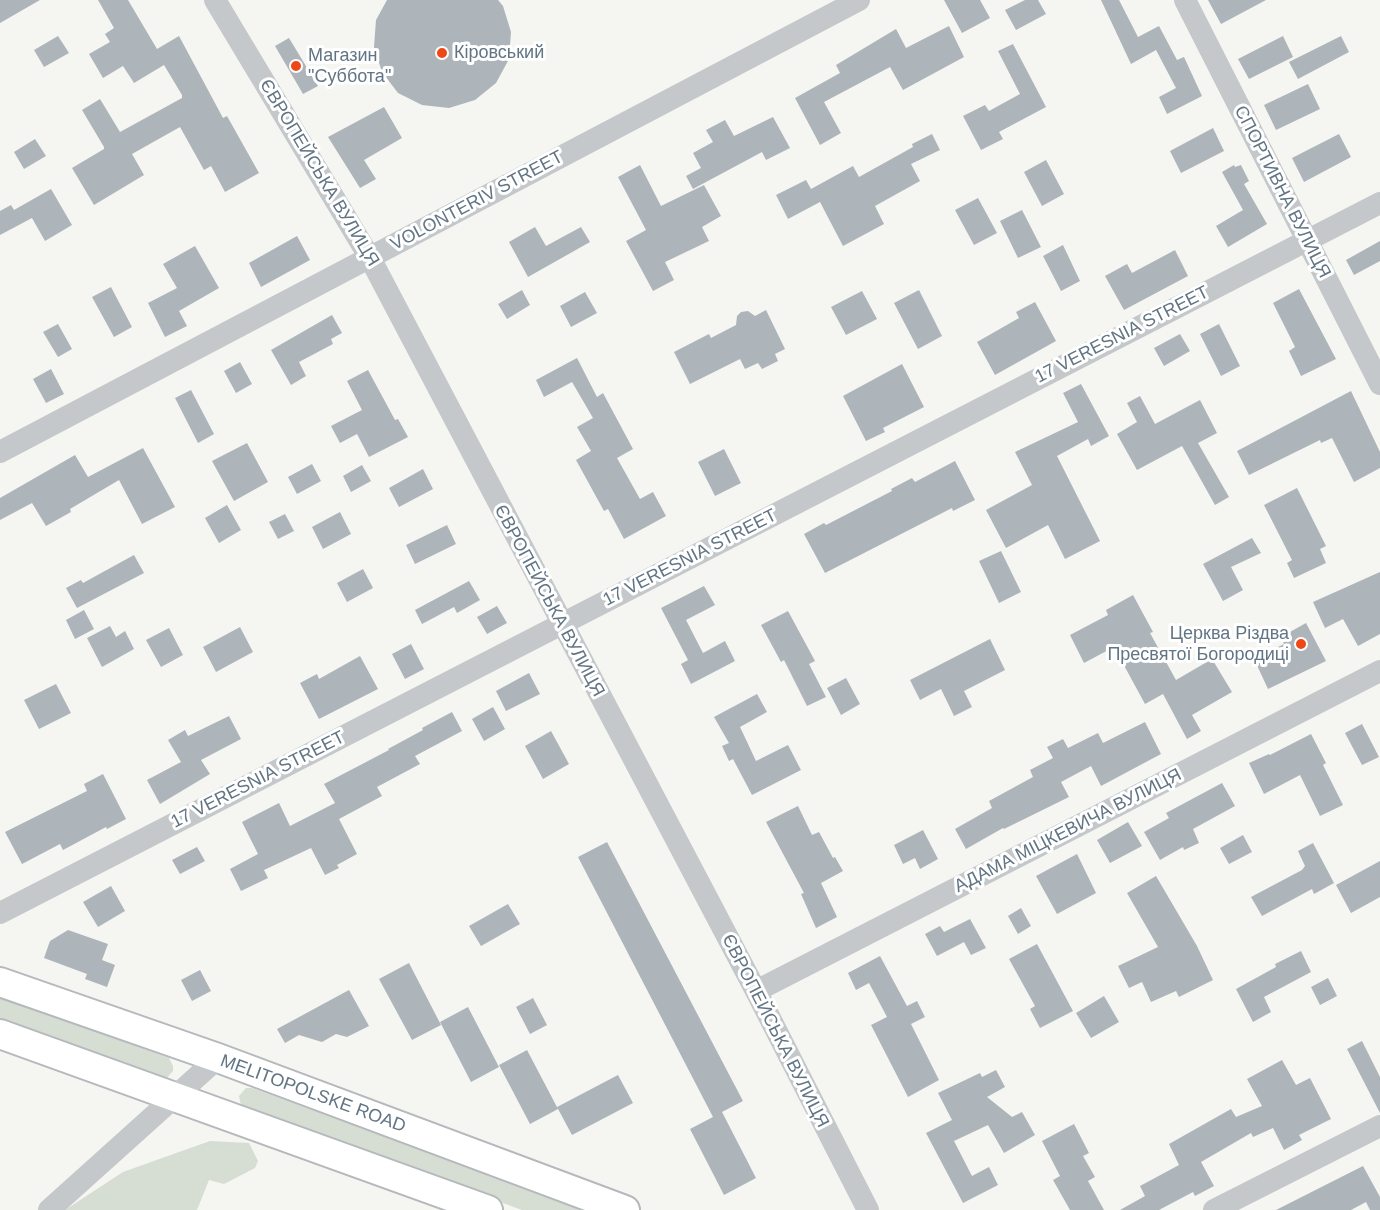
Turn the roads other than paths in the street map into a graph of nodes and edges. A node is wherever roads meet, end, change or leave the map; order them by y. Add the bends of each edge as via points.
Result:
1 (215, 0) edge
2 (859, 0) edge
3 (1185, 0) edge
4 (1380, 202) edge
5 (1306, 240) junction
6 (370, 258) junction
7 (1380, 384) edge
8 (0, 452) edge
9 (561, 624) junction
10 (1380, 671) edge
11 (0, 912) edge
12 (0, 982) edge
13 (756, 991) junction
14 (0, 1034) edge
15 (218, 1058) junction
16 (175, 1097) junction
17 (1380, 1126) edge
18 (50, 1210) edge
19 (488, 1210) edge
20 (625, 1210) edge
21 (868, 1210) edge
22 (1214, 1210) edge

1 - 6 street, ЄВРОПЕЙСЬКА ВУЛИЦЯ
2 - 6 street, VOLONTERIV STREET
3 - 5 street, СПОРТИВНА ВУЛИЦЯ
4 - 5 street, 17 VERESNIA STREET
5 - 7 street, СПОРТИВНА ВУЛИЦЯ
5 - 9 street, 17 VERESNIA STREET
6 - 8 street, VOLONTERIV STREET
6 - 9 street, ЄВРОПЕЙСЬКА ВУЛИЦЯ
9 - 11 street, 17 VERESNIA STREET
9 - 13 street, ЄВРОПЕЙСЬКА ВУЛИЦЯ
10 - 13 street, АДАМА МІЦКЕВИЧА ВУЛИЦЯ
12 - 15 main road, MELITOPOLSKE ROAD
13 - 21 street, ЄВРОПЕЙСЬКА ВУЛИЦЯ
14 - 16 main road
15 - 16 street
15 - 20 main road, MELITOPOLSKE ROAD
16 - 18 street
16 - 19 main road
17 - 22 street

